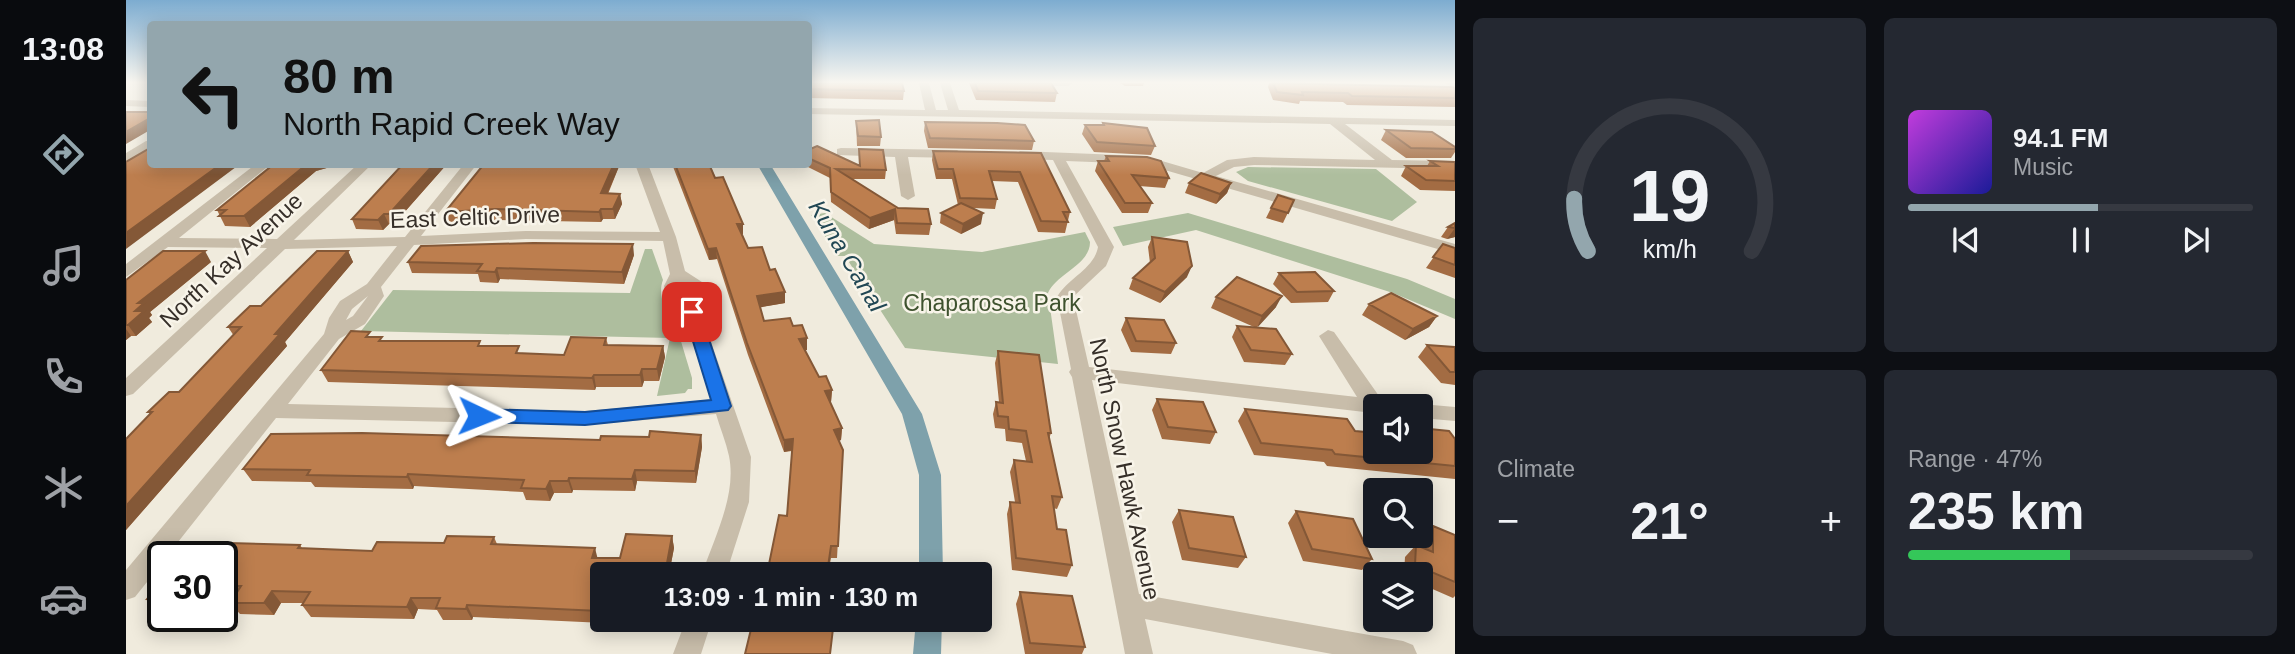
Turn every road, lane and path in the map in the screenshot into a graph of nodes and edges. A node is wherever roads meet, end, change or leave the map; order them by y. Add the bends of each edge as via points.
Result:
1 (943, 114) edge
2 (955, 114) joint
3 (1333, 121) junction
4 (1455, 123) edge
5 (126, 143) edge
6 (147, 144) edge
7 (147, 146) edge
8 (841, 152) dead end
9 (901, 153) junction
10 (966, 155) edge
11 (1005, 155) edge
12 (1057, 156) junction
13 (126, 158) edge
14 (1389, 164) junction
15 (1455, 165) edge
16 (260, 168) edge
17 (362, 168) edge
18 (468, 168) edge
19 (643, 168) edge
20 (1206, 176) junction
21 (908, 196) dead end
22 (669, 237) junction
23 (412, 241) junction
24 (165, 242) junction
25 (282, 244) junction
26 (1455, 249) edge
27 (126, 272) edge
28 (1328, 335) dead end
29 (1079, 372) junction
30 (126, 389) edge
31 (1367, 394) edge
32 (1363, 405) edge
33 (722, 406) junction
34 (271, 411) junction
35 (1433, 412) edge
36 (1455, 414) edge
37 (717, 562) edge
38 (126, 589) edge
39 (1130, 604) junction
40 (695, 632) edge
41 (687, 654) edge
42 (1139, 654) edge
43 (1403, 654) edge

1 - 2 street
2 - 3 street
3 - 4 street
3 - 14 street
5 - 6 street
7 - 13 street
8 - 9 street
9 - 10 street
9 - 21 street
11 - 12 street
12 - 20 street via 1145,160
12 - 29 street, North Snow Hawk Avenue via 1106,247 1101,263 1067,290 1065,297
14 - 15 street
14 - 20 street via 1254,161 1231,163
16 - 24 street
17 - 25 street, North Kay Avenue
18 - 23 street
19 - 22 street
20 - 26 street
22 - 23 street, East Celtic Drive via 526,235
22 - 33 street via 678,274 672,286 678,306 692,312
23 - 25 street, East Celtic Drive
23 - 34 street via 373,287 355,295 336,318 333,335
24 - 25 street, East Celtic Drive
24 - 27 street
25 - 30 street, North Kay Avenue
28 - 31 street
29 - 32 street
29 - 39 street, North Snow Hawk Avenue
33 - 34 street via 585,418
33 - 37 street via 743,474
34 - 38 street
35 - 36 street
39 - 42 street, North Snow Hawk Avenue
39 - 43 street
40 - 41 street

